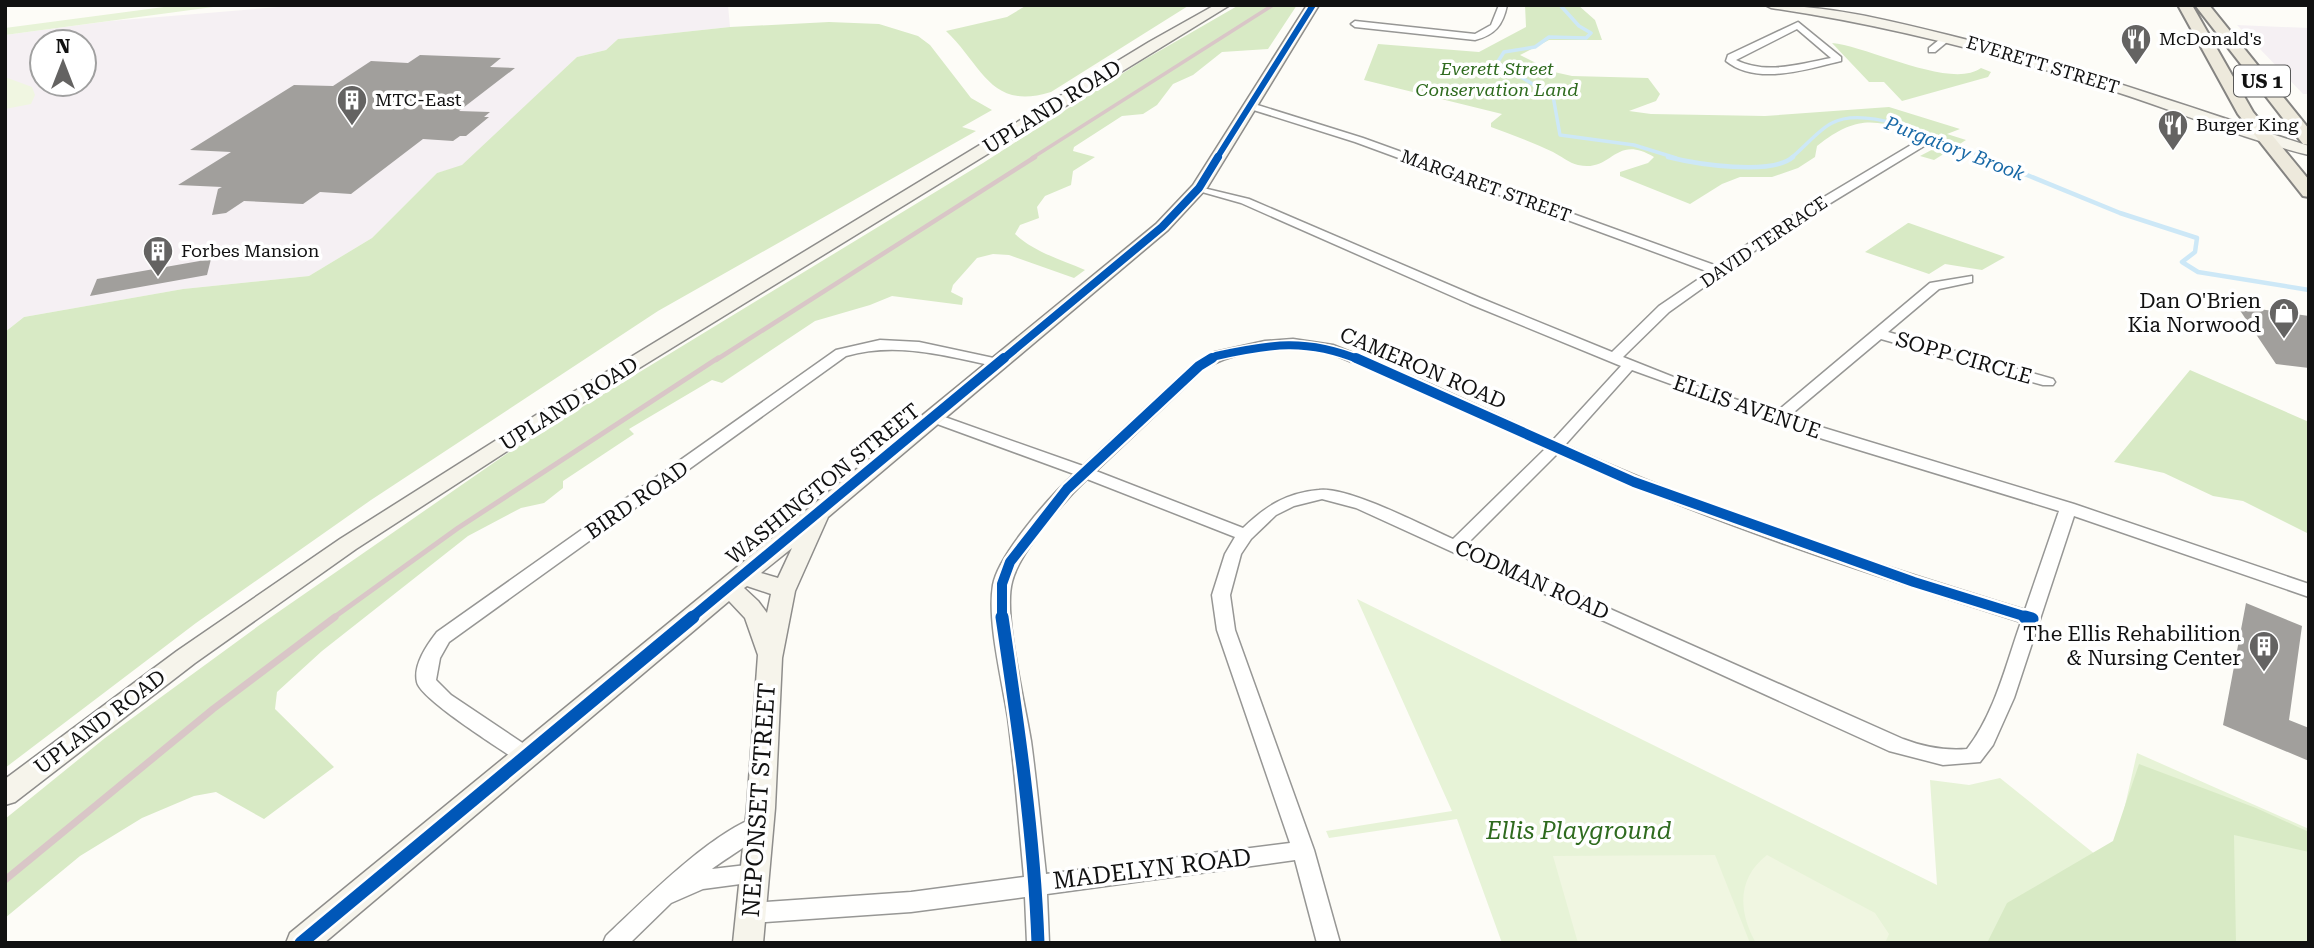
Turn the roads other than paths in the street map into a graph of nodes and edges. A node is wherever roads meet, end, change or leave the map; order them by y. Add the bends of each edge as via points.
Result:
1 (1204, 5) edge
2 (1224, 5) edge
3 (1313, 5) edge
4 (1503, 5) edge
5 (1771, 5) edge
6 (2185, 5) edge
7 (2202, 5) edge
8 (1798, 9) junction
9 (1355, 24) dead end
10 (1798, 24) junction
11 (1948, 37) junction
12 (1153, 45) junction
13 (1932, 50) dead end
14 (2234, 93) junction
15 (2158, 100) junction
16 (1251, 106) junction
17 (2262, 136) junction
18 (2309, 140) edge
19 (1925, 141) dead end
20 (2309, 150) edge
21 (1199, 188) junction
22 (2309, 192) edge
23 (1719, 271) junction
24 (1967, 279) dead end
25 (1880, 334) junction
26 (1614, 358) junction
27 (998, 363) junction
28 (1630, 364) junction
29 (2048, 382) dead end
30 (934, 418) junction
31 (1777, 419) junction
32 (1554, 448) junction
33 (1085, 472) junction
34 (2068, 508) junction
35 (821, 510) junction
36 (1245, 535) junction
37 (1456, 545) junction
38 (733, 582) junction
39 (783, 591) junction
40 (2309, 591) edge
41 (2032, 619) junction
42 (770, 658) junction
43 (526, 756) junction
44 (5, 794) edge
45 (759, 825) junction
46 (1303, 850) junction
47 (755, 874) junction
48 (1036, 884) junction
49 (663, 896) junction
50 (751, 913) junction
51 (301, 943) edge
52 (614, 943) edge
53 (748, 943) edge
54 (1038, 943) edge
55 (1329, 943) edge

1 - 12 main road, UPLAND ROAD
2 - 12 main road, UPLAND ROAD
3 - 16 main road, WASHINGTON STREET
4 - 9 street via 1496,28 1487,35
5 - 8 main road, EVERETT STREET
6 - 14 main road, US 1
7 - 18 main road, US 1
8 - 10 street
8 - 11 main road, EVERETT STREET
10 - 10 street via 1731,57 1731,61 1763,71 1838,59
11 - 13 street
11 - 15 main road, EVERETT STREET
12 - 44 main road, UPLAND ROAD via 558,409 348,544 197,649
14 - 15 main road via 2229,107 2218,110
14 - 17 main road, US 1
15 - 17 main road, EVERETT STREET
16 - 21 main road, WASHINGTON STREET
16 - 23 street, MARGARET STREET via 1348,136
17 - 20 main road, EVERETT STREET
17 - 22 main road, US 1
19 - 23 street, DAVID TERRACE via 1766,237
21 - 26 street, ELLIS AVENUE via 1245,201
21 - 27 main road, WASHINGTON STREET via 1162,227
23 - 26 street, DAVID TERRACE via 1664,309
24 - 25 street via 1935,286
25 - 29 street, SOPP CIRCLE
25 - 31 street
26 - 28 street, ELLIS AVENUE
27 - 30 main road, WASHINGTON STREET
27 - 43 street, BIRD ROAD via 889,343 841,353 443,637 427,664 426,682 444,700
28 - 31 street, ELLIS AVENUE
28 - 32 street
30 - 33 street
30 - 35 main road, WASHINGTON STREET
31 - 34 street, ELLIS AVENUE
32 - 33 street, CAMERON ROAD via 1362,359 1312,345 1265,345 1216,356 1199,366
32 - 37 street
32 - 41 street, CAMERON ROAD via 1788,538
33 - 36 street
33 - 48 street, CAMERON ROAD via 1010,562 1002,584 1002,624 1021,742
34 - 40 street, ELLIS AVENUE
34 - 41 street, CODMAN ROAD
35 - 38 main road, WASHINGTON STREET
35 - 39 main road, NEPONSET STREET
36 - 37 street, CODMAN ROAD via 1270,512 1322,494 1361,504
36 - 46 street, CODMAN ROAD via 1233,554 1221,595 1226,630
37 - 41 street, CODMAN ROAD via 1896,745 1939,758 1973,756 1986,739
38 - 39 main road via 775,585
38 - 42 main road, NEPONSET STREET via 762,624
38 - 43 main road, WASHINGTON STREET
39 - 42 main road, NEPONSET STREET
42 - 45 main road, NEPONSET STREET
43 - 51 main road, WASHINGTON STREET
45 - 47 main road, NEPONSET STREET
45 - 49 street
46 - 48 street, MADELYN ROAD
46 - 55 street, CODMAN ROAD
47 - 49 street via 701,880
47 - 50 main road, NEPONSET STREET
48 - 50 street, MADELYN ROAD via 911,902
48 - 54 street
49 - 52 street
50 - 53 main road, NEPONSET STREET

